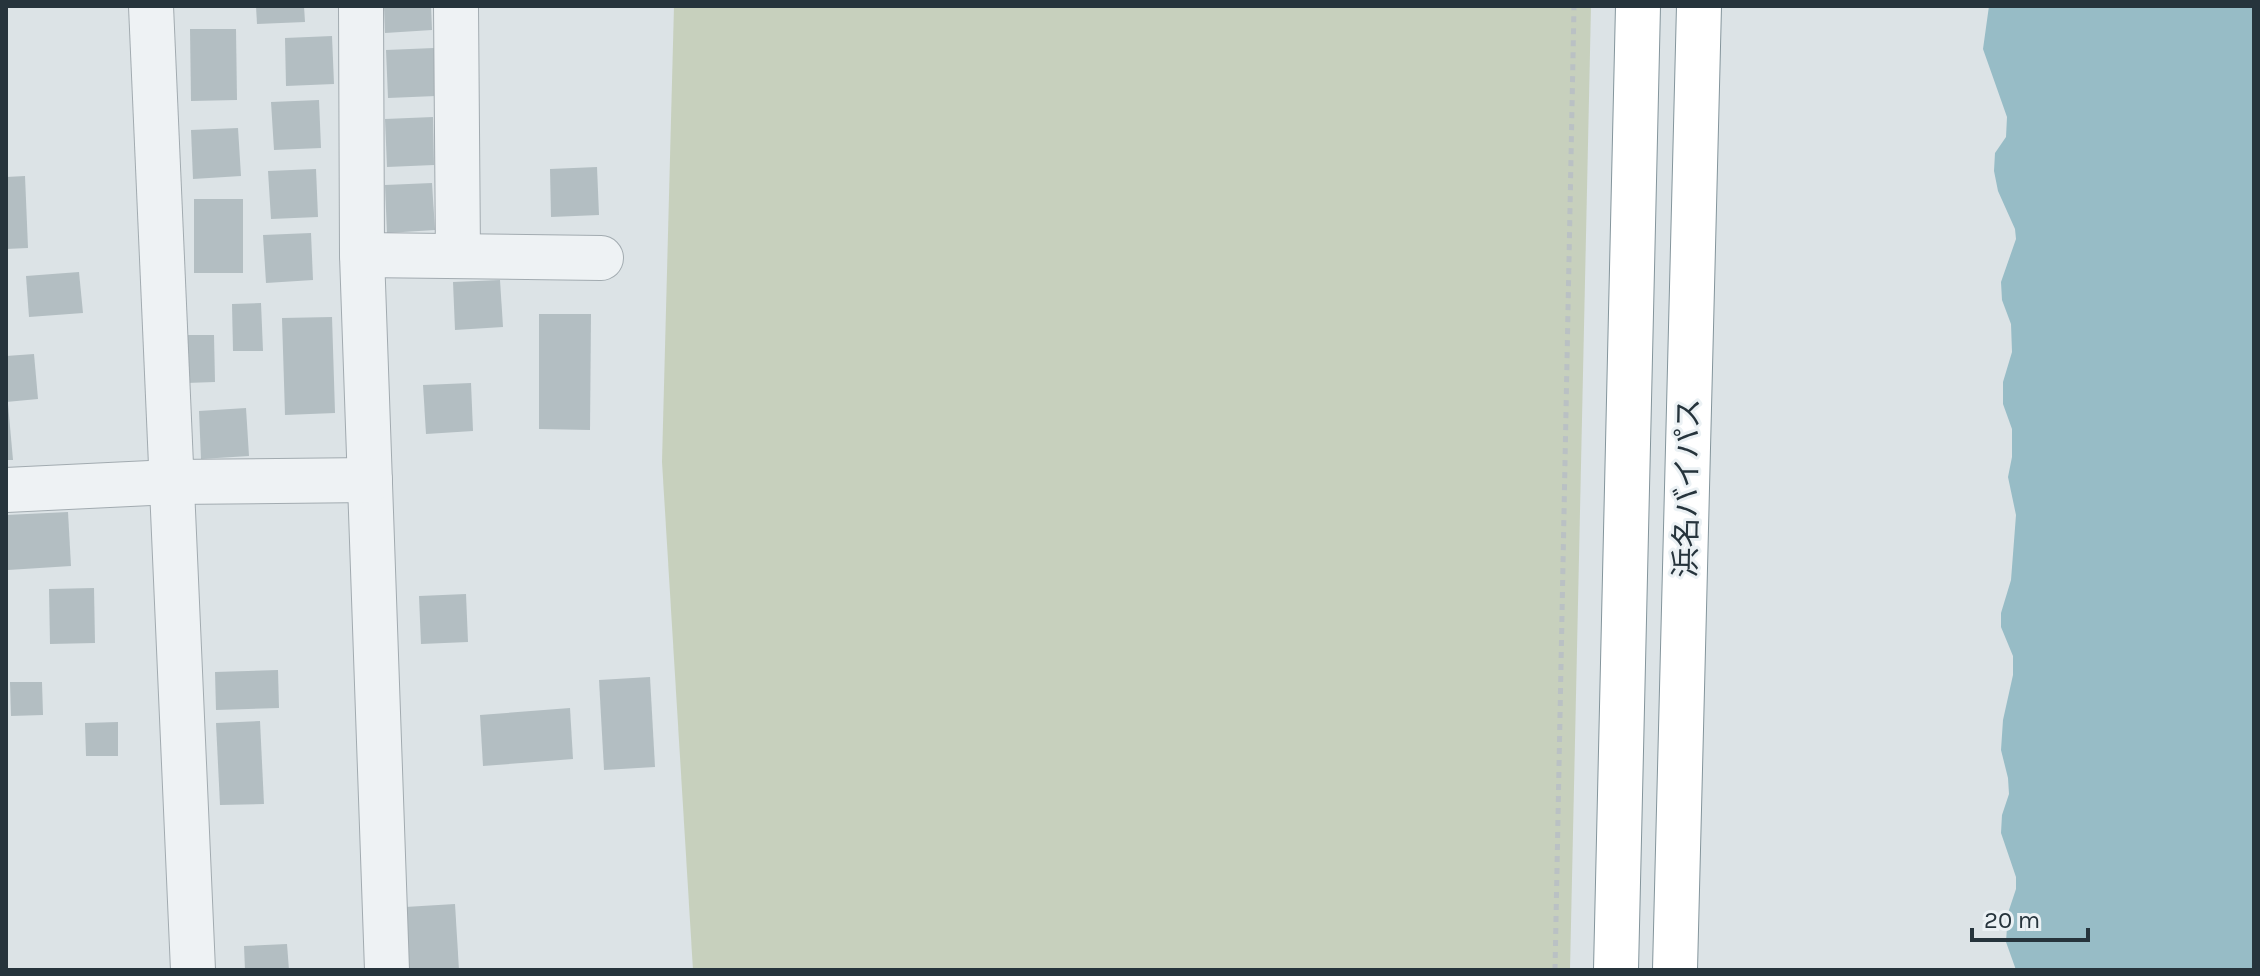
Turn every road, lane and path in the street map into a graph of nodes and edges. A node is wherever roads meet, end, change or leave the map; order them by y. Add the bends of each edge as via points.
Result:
1 (151, 6) edge
2 (361, 6) edge
3 (456, 6) edge
4 (1574, 6) edge
5 (1638, 6) edge
6 (1699, 6) edge
7 (362, 255) junction
8 (458, 256) junction
9 (601, 258) dead end
10 (370, 480) junction
11 (171, 482) junction
12 (6, 490) edge
13 (193, 970) edge
14 (387, 970) edge
15 (1555, 970) edge
16 (1616, 970) edge
17 (1675, 970) edge

1 - 11 street
2 - 7 street
3 - 8 street
4 - 15 path
5 - 16 highway, 浜名バイパス
6 - 17 highway, 浜名バイパス
7 - 8 street
7 - 10 street
8 - 9 street
10 - 11 street
10 - 14 street
11 - 12 street
11 - 13 street

